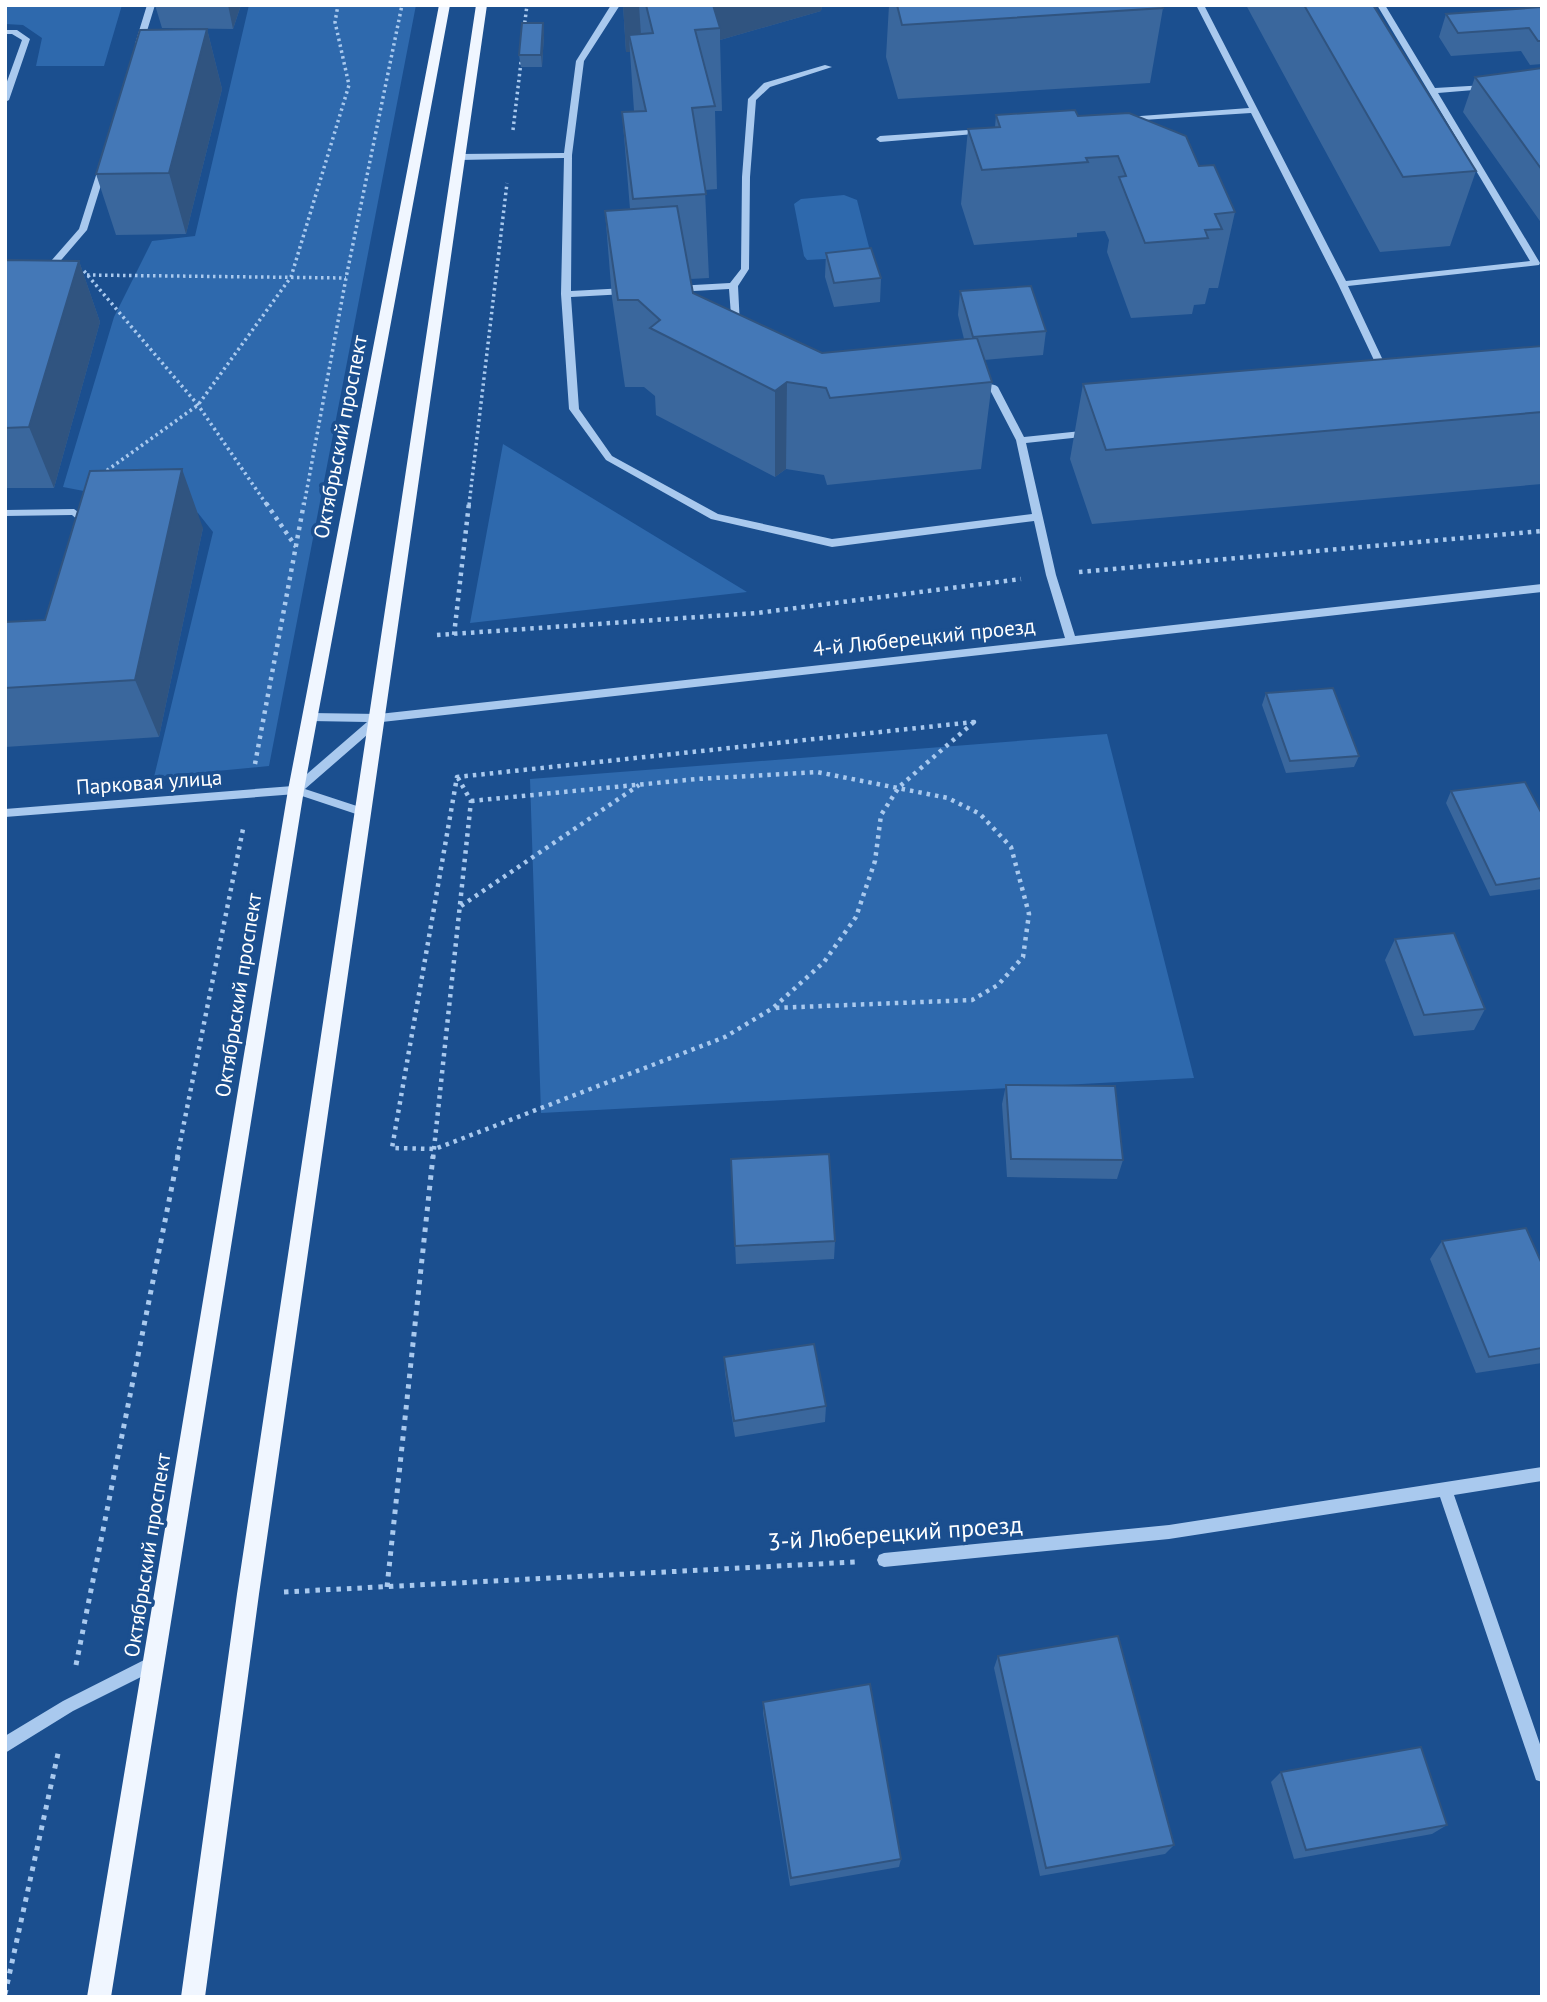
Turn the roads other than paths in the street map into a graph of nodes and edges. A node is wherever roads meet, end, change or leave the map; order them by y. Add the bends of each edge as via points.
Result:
1 (151, 5) edge
2 (444, 5) edge
3 (482, 5) edge
4 (616, 5) edge
5 (1200, 5) edge
6 (1381, 5) edge
7 (5, 32) edge
8 (135, 58) edge
9 (828, 67) dead end
10 (1502, 86) edge
11 (1434, 91) junction
12 (5, 100) edge
13 (1252, 110) junction
14 (1115, 120) edge
15 (990, 130) edge
16 (880, 138) dead end
17 (107, 151) edge
18 (568, 155) junction
19 (460, 157) junction
20 (37, 281) edge
21 (1343, 284) junction
22 (733, 286) junction
23 (663, 289) edge
24 (635, 291) edge
25 (566, 294) junction
26 (736, 342) edge
27 (1387, 380) edge
28 (966, 390) edge
29 (1102, 432) edge
30 (1021, 440) junction
31 (5, 513) edge
32 (1037, 517) junction
33 (77, 546) edge
34 (1541, 589) edge
35 (1071, 640) junction
36 (311, 717) junction
37 (379, 718) junction
38 (296, 790) junction
39 (5, 813) edge
40 (365, 813) junction
41 (1542, 1474) edge
42 (1445, 1489) junction
43 (884, 1560) road end
44 (154, 1663) junction
45 (5, 1745) edge
46 (1542, 1774) edge
47 (99, 1997) edge
48 (192, 1997) edge

1 - 8 street
2 - 36 main road, Октябрьский проспект
3 - 19 main road
4 - 18 street via 580,61
5 - 13 street
6 - 11 lane
7 - 12 street via 26,39
9 - 22 street via 767,85 752,99 745,269
10 - 11 street
11 - 21 street via 1536,263
13 - 14 street
13 - 21 street
15 - 16 street
17 - 20 street via 83,230
18 - 19 lane
18 - 25 lane
19 - 37 main road
21 - 27 street
22 - 23 street
22 - 26 street
24 - 25 street
25 - 32 street via 574,409 609,457 715,517 832,543
28 - 30 street via 993,387
29 - 30 lane
30 - 32 street
31 - 33 street via 74,512 84,520
32 - 35 street
34 - 35 street, 4-й Люберецкий проезд
35 - 37 street, 4-й Люберецкий проезд
36 - 37 street, 4-й Люберецкий проезд
36 - 38 main road, Октябрьский проспект
37 - 38 street
37 - 40 main road
38 - 39 street, Парковая улица
38 - 40 street
38 - 44 main road, Октябрьский проспект
40 - 48 main road
41 - 42 street, 3-й Люберецкий проезд
42 - 43 street, 3-й Люберецкий проезд via 1170,1532
42 - 46 street
44 - 45 street via 68,1706
44 - 47 main road, Октябрьский проспект

